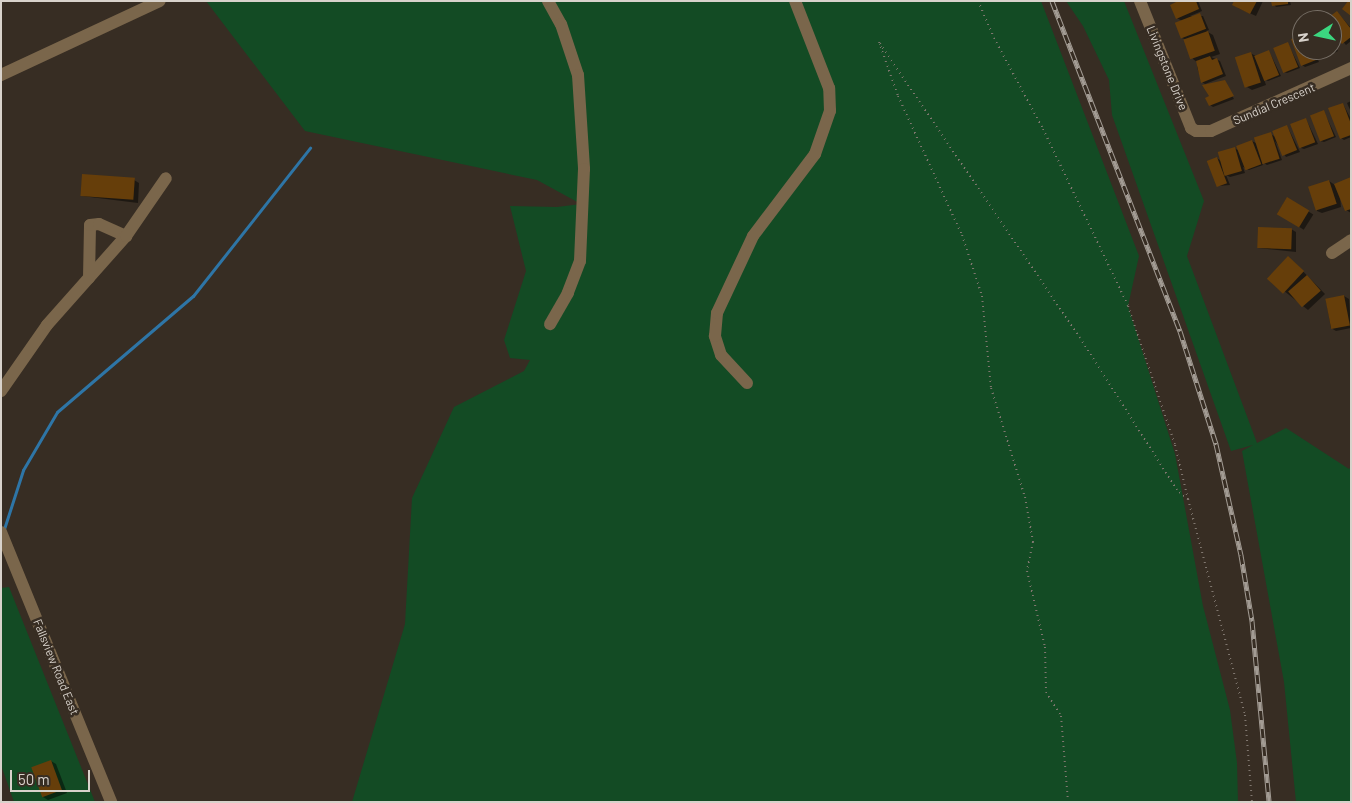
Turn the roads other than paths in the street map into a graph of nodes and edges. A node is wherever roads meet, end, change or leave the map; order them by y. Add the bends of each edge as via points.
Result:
1 (160, 1) edge
2 (548, 1) edge
3 (795, 1) edge
4 (1140, 1) edge
5 (1351, 68) edge
6 (1, 75) edge
7 (1196, 132) joint
8 (166, 178) dead end
9 (126, 236) junction
10 (1351, 240) edge
11 (1332, 253) dead end
12 (88, 279) junction
13 (550, 324) dead end
14 (747, 384) dead end
15 (1, 391) edge
16 (1, 532) edge
17 (110, 802) edge

1 - 6 street
2 - 13 street via 561,24 578,75 584,169 580,261 568,293
3 - 14 street via 828,88 830,111 815,154 753,236 717,313 715,336 721,355
4 - 7 street, Livingstone Drive via 1191,128
5 - 7 street, Sundial Crescent via 1211,132
8 - 9 street
9 - 12 street
9 - 12 street via 99,224 90,225
10 - 11 street
12 - 15 street via 47,325
16 - 17 street, Fallsview Road East

